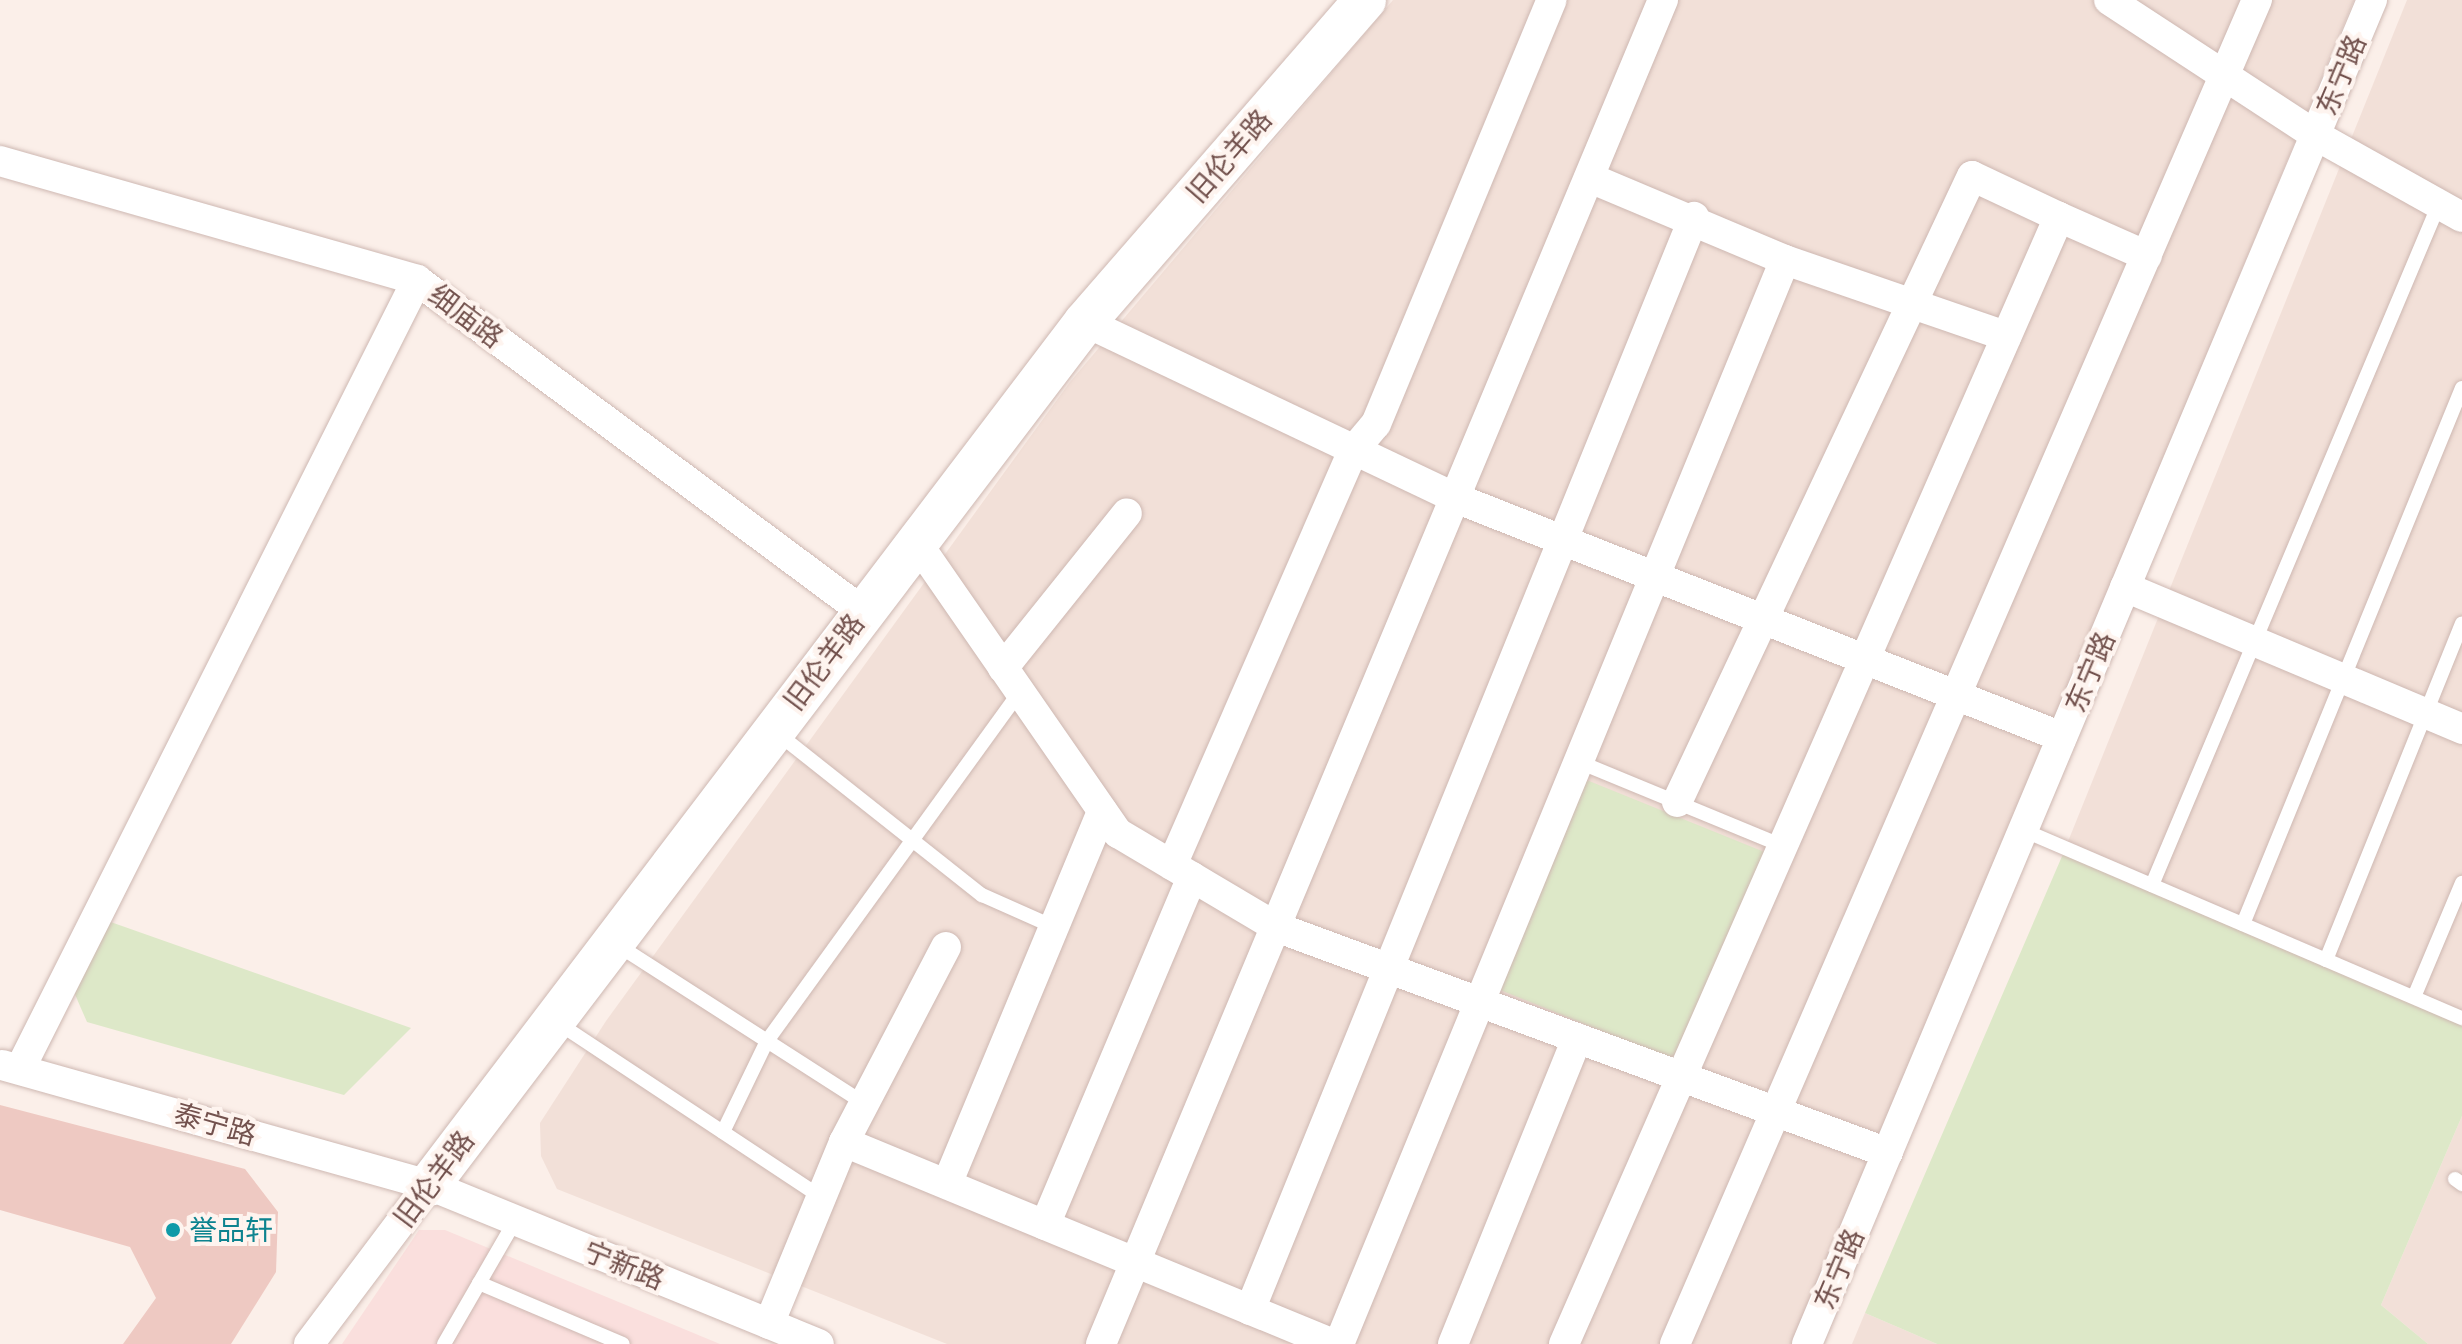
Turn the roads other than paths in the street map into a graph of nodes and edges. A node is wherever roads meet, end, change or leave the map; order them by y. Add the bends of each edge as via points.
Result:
1 (1365, 0) edge
2 (1552, 0) edge
3 (1663, 0) edge
4 (2257, 0) edge
5 (2372, 0) edge
6 (2126, 5) edge
7 (2226, 76) junction
8 (2315, 135) junction
9 (0, 161) edge
10 (1590, 178) junction
11 (2450, 211) edge
12 (1694, 217) junction
13 (2059, 217) junction
14 (2147, 256) junction
15 (1785, 260) junction
16 (417, 280) junction
17 (1914, 304) junction
18 (1085, 322) junction
19 (2006, 336) junction
20 (2462, 388) edge
21 (1353, 451) junction
22 (1458, 499) junction
23 (1127, 513) dead end
24 (1563, 540) junction
25 (917, 543) junction
26 (1655, 576) junction
27 (2125, 587) junction
28 (862, 611) junction
29 (1759, 618) junction
30 (2462, 623) edge
31 (2255, 642) junction
32 (1865, 660) junction
33 (2343, 679) junction
34 (1012, 680) junction
35 (1956, 695) junction
36 (2425, 714) junction
37 (2462, 729) edge
38 (772, 730) junction
39 (2062, 737) junction
40 (1579, 762) junction
41 (1677, 802) junction
42 (1102, 811) junction
43 (2023, 830) junction
44 (913, 840) junction
45 (1783, 846) junction
46 (1182, 871) junction
47 (2462, 883) edge
48 (2152, 885) junction
49 (2243, 924) junction
50 (1054, 927) junction
51 (1276, 927) junction
52 (612, 942) junction
53 (946, 947) dead end
54 (2326, 960) junction
55 (1388, 969) junction
56 (2414, 997) junction
57 (1479, 1002) junction
58 (2462, 1018) edge
59 (554, 1020) junction
60 (1577, 1038) junction
61 (767, 1041) junction
62 (10, 1067) edge
63 (1682, 1077) junction
64 (864, 1103) junction
65 (1776, 1112) junction
66 (723, 1132) junction
67 (844, 1142) junction
68 (1888, 1153) junction
69 (947, 1184) junction
70 (429, 1185) junction
71 (821, 1197) junction
72 (515, 1221) junction
73 (1045, 1225) junction
74 (1136, 1262) junction
75 (479, 1283) junction
76 (1250, 1310) junction
77 (769, 1324) junction
78 (309, 1344) edge
79 (444, 1344) edge
80 (623, 1344) edge
81 (819, 1344) edge
82 (1101, 1344) edge
83 (1336, 1344) edge
84 (1453, 1344) edge
85 (1564, 1344) edge
86 (1675, 1344) edge
87 (1807, 1344) edge

1 - 18 street, 旧伦羊路
2 - 21 street via 1376,424
3 - 10 street
4 - 7 street
5 - 8 street, 东宁路
6 - 7 street
7 - 8 street
7 - 14 street
8 - 11 street
8 - 27 street, 东宁路
9 - 16 street, 细庙路
10 - 12 street
10 - 22 street
11 - 31 lane
12 - 15 street
12 - 24 street
13 - 14 street
13 - 17 street via 1972,176
13 - 19 street
14 - 35 street
15 - 17 street
15 - 26 street
16 - 28 street, 细庙路
16 - 62 street
17 - 19 street
17 - 29 street
18 - 21 street
18 - 25 street, 旧伦羊路
19 - 32 street
20 - 33 lane
21 - 22 street
21 - 46 street
22 - 24 street
22 - 51 street
23 - 34 street
24 - 26 street
24 - 55 street
25 - 28 street, 旧伦羊路
25 - 34 street
26 - 29 street
26 - 40 street
27 - 31 street
27 - 39 street, 东宁路
28 - 38 street, 旧伦羊路
29 - 32 street
29 - 41 street
30 - 36 lane
31 - 33 street
31 - 48 lane
32 - 35 street
32 - 45 street
33 - 36 street
33 - 49 lane
34 - 42 street
34 - 44 lane
35 - 39 street
35 - 65 street
36 - 37 street
36 - 54 lane
38 - 44 lane
38 - 52 street, 旧伦羊路
39 - 43 street, 东宁路
40 - 41 lane
40 - 57 street
41 - 45 lane
42 - 46 street via 1118,833
42 - 50 street
43 - 48 lane
43 - 68 street, 东宁路
44 - 50 lane via 982,895
44 - 61 lane
45 - 63 street
46 - 51 street
46 - 73 street
47 - 56 lane
48 - 49 lane
49 - 54 lane
50 - 69 street
51 - 55 street
51 - 74 street
52 - 59 street, 旧伦羊路
52 - 61 lane
53 - 64 street
54 - 56 lane
55 - 57 street
55 - 76 street
56 - 58 lane
57 - 60 street
57 - 83 street
59 - 66 lane
59 - 70 street, 旧伦羊路
60 - 63 street
60 - 84 street
61 - 64 lane
61 - 66 lane
62 - 70 street, 泰宁路
63 - 65 street
63 - 85 street
64 - 67 street
65 - 68 street
65 - 86 street
66 - 71 lane
67 - 69 street
67 - 71 street
68 - 87 street, 东宁路
69 - 73 street
70 - 72 street, 宁新路
70 - 78 street, 旧伦羊路
71 - 77 street
72 - 75 lane
72 - 77 street, 宁新路
73 - 74 street
74 - 76 street
74 - 82 street
75 - 79 lane
75 - 80 lane
76 - 83 street
77 - 81 street, 宁新路

